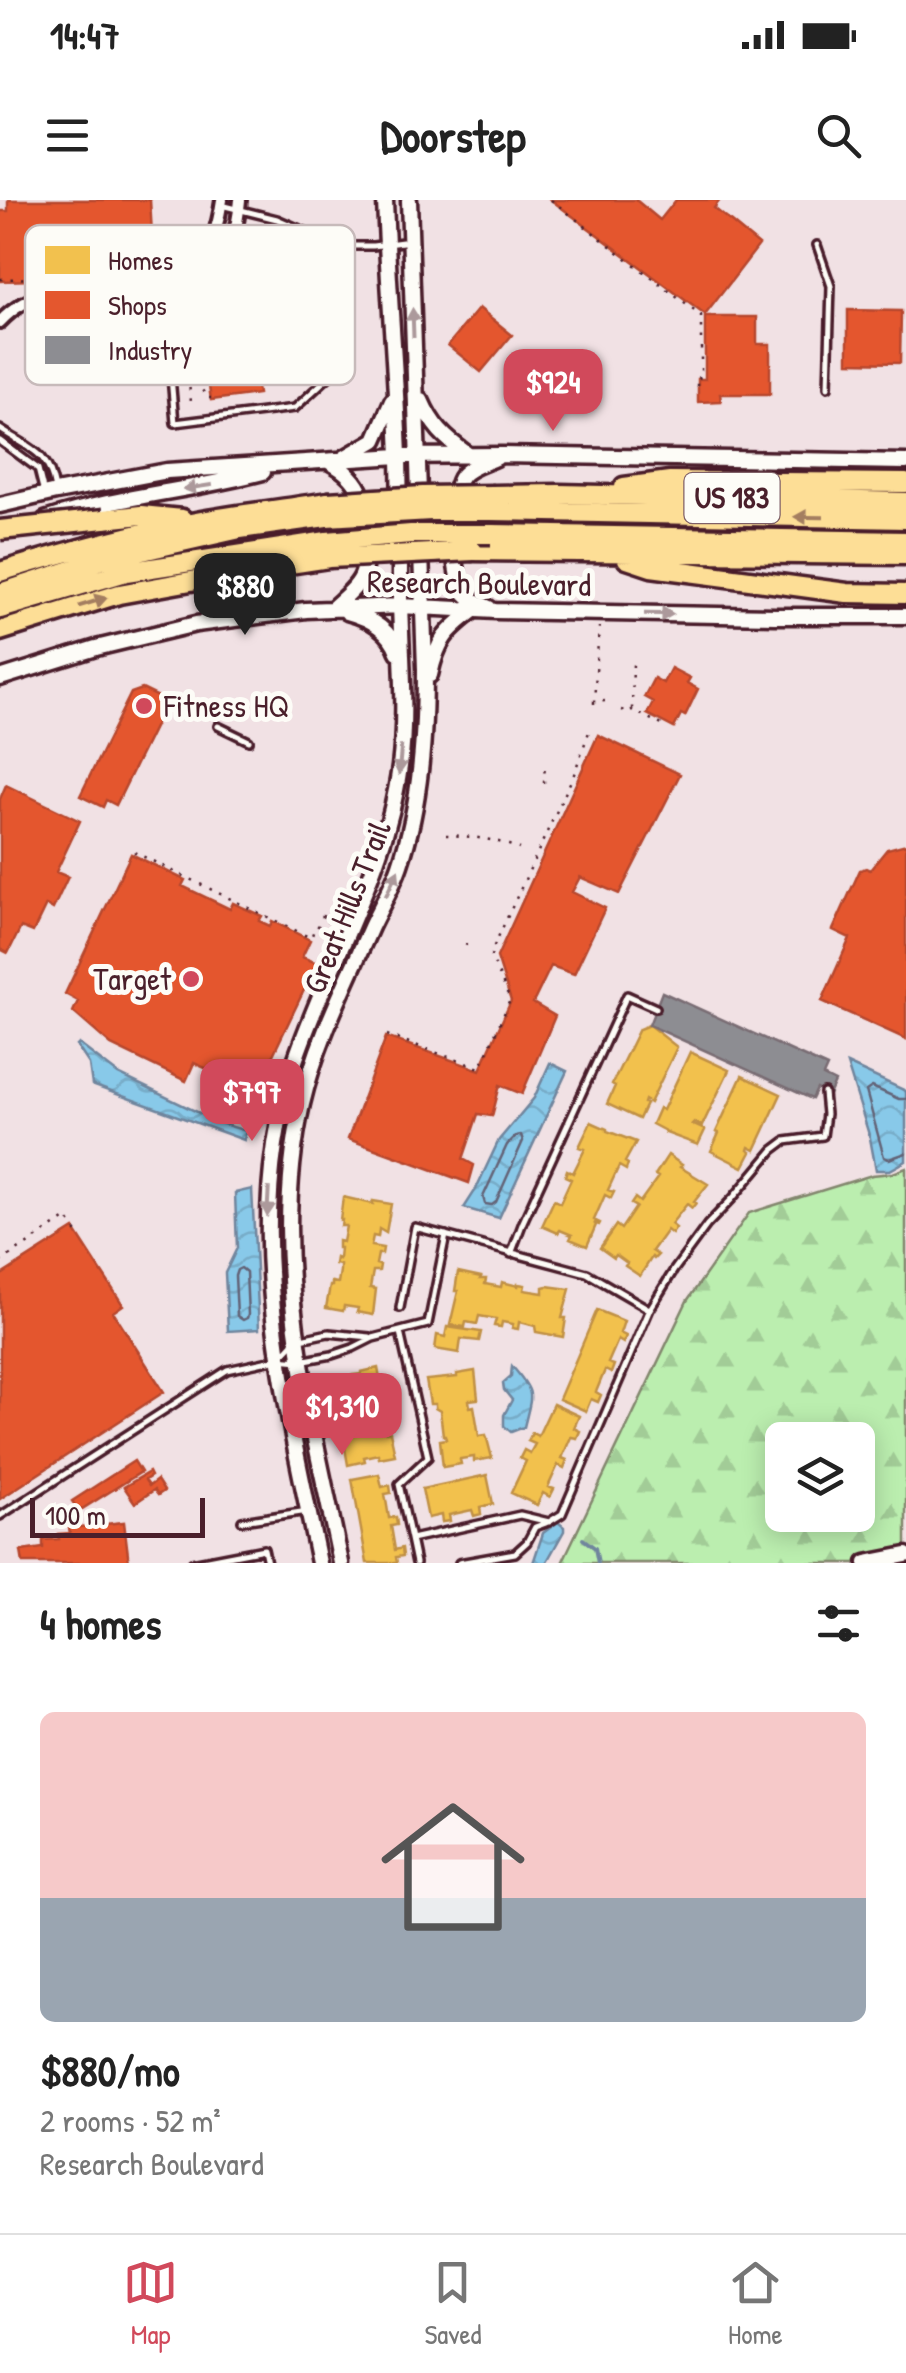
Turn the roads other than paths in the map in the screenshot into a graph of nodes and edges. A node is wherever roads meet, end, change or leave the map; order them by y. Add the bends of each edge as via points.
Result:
1 (385, 200) edge
2 (408, 200) edge
3 (222, 202) edge
4 (240, 204) edge
5 (291, 225) edge
6 (410, 241) junction
7 (387, 244) junction
8 (817, 245) dead end
9 (355, 246) edge
10 (25, 303) edge
11 (0, 322) edge
12 (171, 385) edge
13 (320, 385) edge
14 (828, 386) dead end
15 (416, 389) junction
16 (395, 391) junction
17 (0, 429) edge
18 (0, 441) edge
19 (468, 455) junction
20 (501, 455) junction
21 (398, 456) junction
22 (418, 456) junction
23 (334, 461) junction
24 (906, 462) edge
25 (293, 464) junction
26 (906, 483) edge
27 (50, 493) junction
28 (559, 494) junction
29 (906, 502) edge
30 (492, 503) junction
31 (0, 505) edge
32 (327, 510) junction
33 (906, 520) edge
34 (198, 521) junction
35 (0, 533) edge
36 (906, 541) edge
37 (492, 542) junction
38 (328, 550) junction
39 (607, 553) junction
40 (906, 554) edge
41 (0, 572) edge
42 (0, 593) edge
43 (906, 594) edge
44 (400, 606) junction
45 (422, 607) junction
46 (332, 608) junction
47 (0, 609) edge
48 (474, 610) junction
49 (496, 611) junction
50 (906, 616) edge
51 (2, 631) edge
52 (402, 663) junction
53 (0, 678) edge
54 (425, 696) junction
55 (218, 726) dead end
56 (249, 740) dead end
57 (344, 921) junction
58 (370, 929) junction
59 (656, 1008) dead end
60 (824, 1092) dead end
61 (446, 1235) junction
62 (511, 1254) junction
63 (400, 1308) dead end
64 (650, 1310) junction
65 (400, 1332) junction
66 (373, 1338) junction
67 (296, 1340) junction
68 (278, 1360) junction
69 (300, 1362) junction
70 (308, 1511) junction
71 (0, 1516) edge
72 (242, 1521) dead end
73 (549, 1522) junction
74 (411, 1539) junction
75 (906, 1555) edge
76 (192, 1563) edge
77 (267, 1563) edge
78 (319, 1563) edge
79 (340, 1563) edge
80 (416, 1563) edge
81 (458, 1563) edge
82 (866, 1563) edge

1 - 7 main road, Great Hills Trail
2 - 6 main road, Great Hills Trail
3 - 4 lane
4 - 5 lane
6 - 7 lane
15 -> 6 main road, Great Hills Trail
7 - 9 lane
7 - 16 main road, Great Hills Trail
8 - 14 lane via 831,286
10 - 11 street
12 - 13 lane via 175,422 296,408
15 - 19 main road via 429,420
15 - 22 main road, Great Hills Trail
16 - 21 main road, Great Hills Trail
16 - 23 main road via 374,440
17 - 27 lane via 45,460 52,470
18 - 27 lane via 38,469
19 - 20 main road
19 - 22 main road
20 - 24 main road
20 - 49 main road via 466,472 454,497 456,574 473,600
21 - 22 main road
21 - 23 main road
21 - 44 main road, Great Hills Trail
22 - 45 main road, Great Hills Trail
23 - 25 main road
23 - 46 main road via 364,498 366,533 363,574
25 - 27 main road via 167,471
25 -> 35 main road via 81,508
26 - 28 highway via 670,481
27 - 31 main road
28 - 29 highway, US 183
28 - 30 highway, US 183
30 - 32 highway, US 183, bridge via 423,496
33 -> 30 highway
32 - 34 highway, US 183
32 - 42 highway via 102,560
34 - 35 highway, bridge via 141,515
34 - 41 highway, US 183
36 - 37 highway
37 - 38 highway, US 183, bridge via 416,552
37 - 39 highway, US 183
38 - 47 highway via 126,572
51 -> 38 highway, US 183 via 119,594
39 - 40 highway, US 183
39 - 43 highway via 650,567 847,593
44 - 45 main road, Research Boulevard
44 - 46 main road, Research Boulevard
44 - 52 main road, Great Hills Trail
45 - 48 main road, Research Boulevard
45 - 54 main road, Great Hills Trail
46 - 52 main road via 375,623
46 - 53 main road, Research Boulevard via 196,624
48 - 49 main road, Research Boulevard
48 - 54 main road via 440,641
49 -> 50 main road, Research Boulevard
52 -> 57 main road, Great Hills Trail via 395,803 380,854
58 -> 54 main road, Great Hills Trail via 400,866 413,814
55 - 56 lane
57 - 58 lane
57 -> 68 main road, Great Hills Trail via 293,1065 275,1139 268,1274
58 - 67 main road, Great Hills Trail via 314,1063 290,1169
59 - 62 lane via 627,996
60 - 64 lane via 824,1136 785,1141 773,1150 707,1225
61 - 62 lane
61 - 63 lane via 415,1227
61 - 65 lane via 428,1324
62 - 64 lane via 587,1273
64 - 73 lane via 562,1514
65 - 66 lane
65 - 74 lane via 428,1457 399,1484
66 - 67 lane via 330,1333
66 - 69 lane
67 - 68 lane
67 - 69 main road, Great Hills Trail
68 - 69 lane
68 - 70 main road, Great Hills Trail
68 - 71 lane via 227,1370
69 - 79 main road, Great Hills Trail
70 - 72 lane
70 - 78 main road, Great Hills Trail
73 - 74 lane via 520,1514
73 - 81 lane via 535,1527 515,1553
74 - 80 lane
75 - 82 main road
76 - 77 lane via 264,1549

